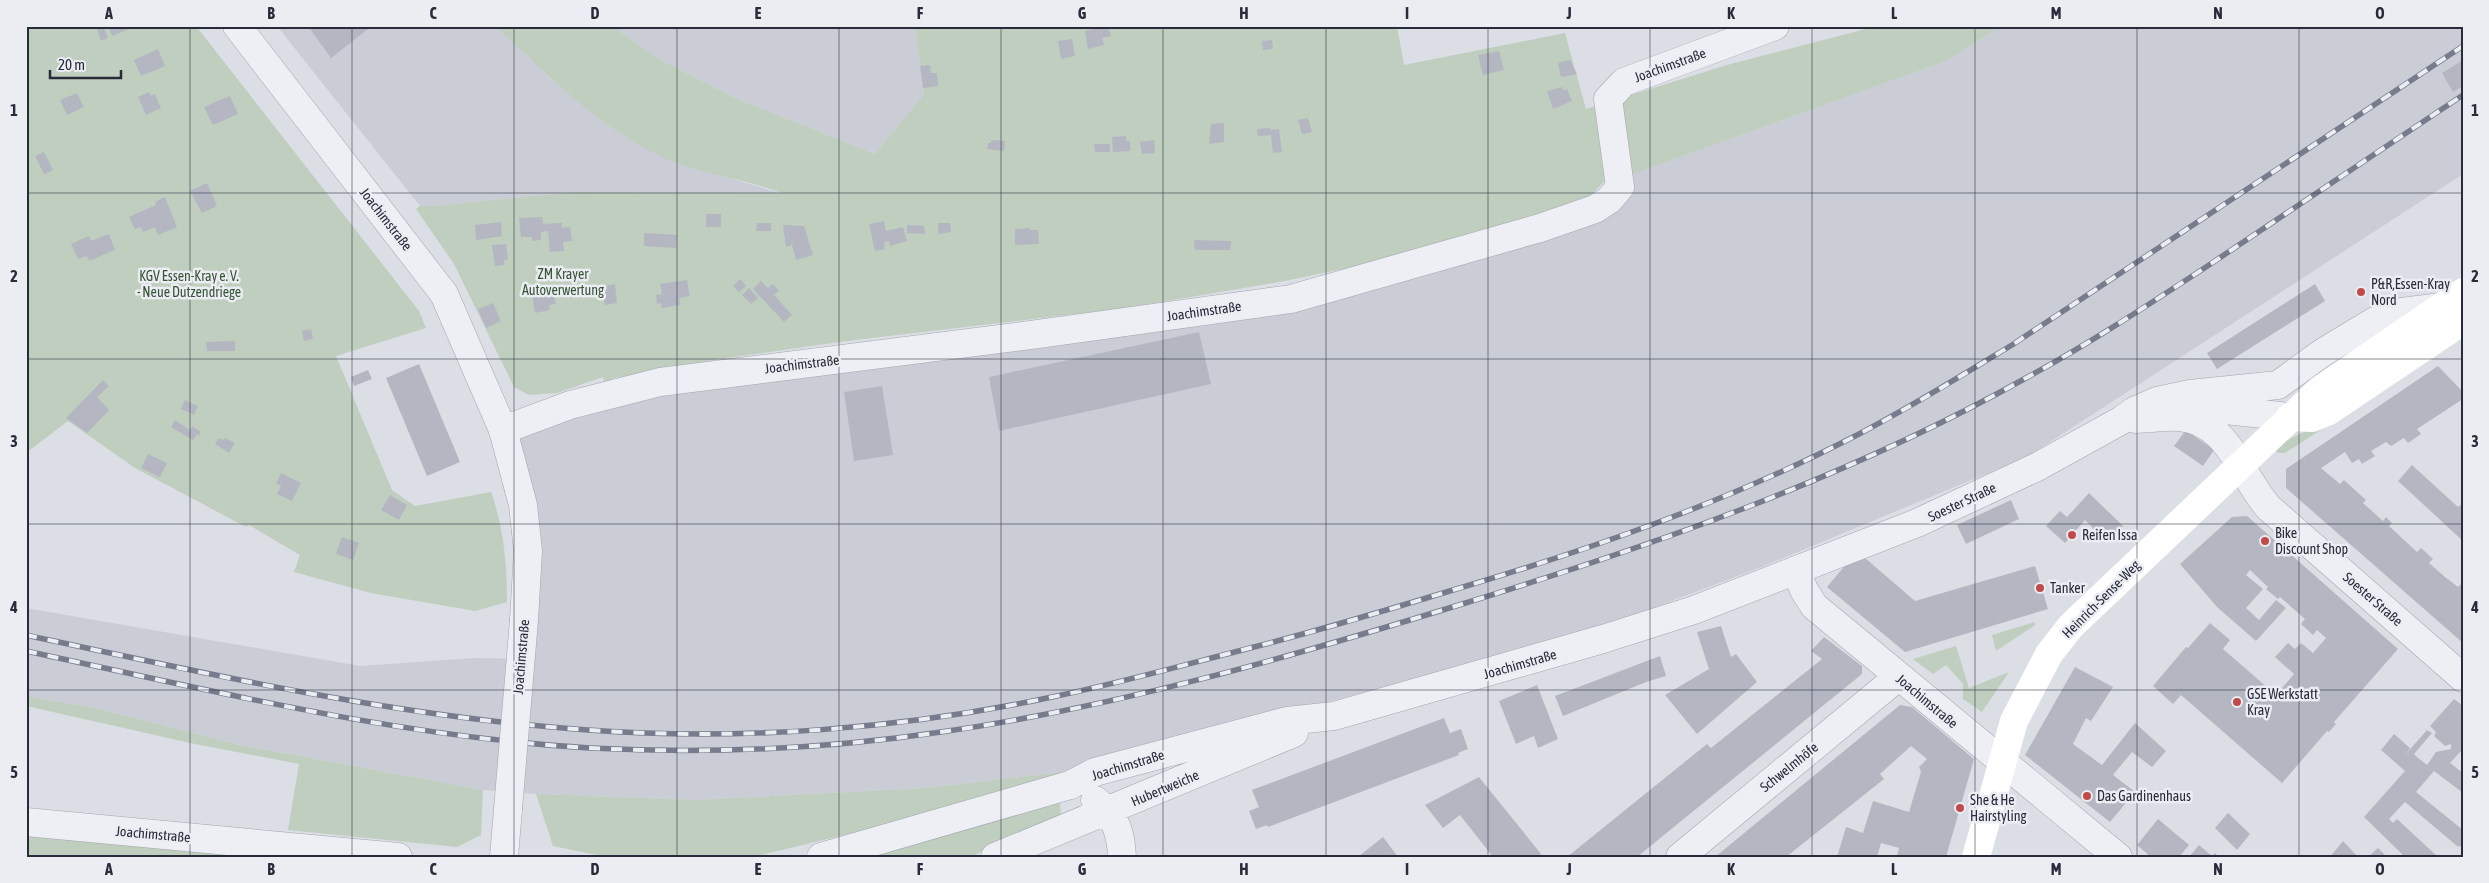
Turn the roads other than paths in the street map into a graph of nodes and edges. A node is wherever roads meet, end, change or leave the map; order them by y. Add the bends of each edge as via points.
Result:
1 (237, 26) edge
2 (1775, 26) edge
3 (2455, 307) edge
4 (2290, 417) junction
5 (2122, 420) junction
6 (503, 430) junction
7 (2241, 465) junction
8 (1796, 570) junction
9 (1898, 677) junction
10 (2463, 678) edge
11 (1334, 716) junction
12 (2002, 763) junction
13 (1070, 785) junction
14 (1110, 811) junction
15 (26, 822) edge
16 (398, 857) edge
17 (504, 857) edge
18 (821, 857) edge
19 (995, 857) edge
20 (1122, 857) edge
21 (1680, 857) edge
22 (1976, 857) edge
23 (2118, 857) edge

1 - 6 street, Joachimstraße via 444,294
2 - 6 street, Joachimstraße via 1624,82 1608,99 1620,187 1595,209 1540,228 1291,298 660,382 570,405
3 - 4 main road via 2329,411 2312,418
3 - 5 street, Soester Straße via 2402,312 2375,321 2278,385 2190,394 2157,401
4 - 5 street, Soester Straße via 2198,406 2174,407
4 - 7 main road, Heinrich-Sense-Weg
5 - 7 street, Soester Straße via 2178,417 2199,421 2224,439
5 - 8 street, Soester Straße via 2037,467 1917,523
6 - 17 street, Joachimstraße, bridge via 523,505 528,551
7 - 10 street, Soester Straße via 2255,492 2269,508
7 - 12 main road, Heinrich-Sense-Weg via 2071,626 2050,654 2014,721
8 - 9 street, Joachimstraße via 1814,606
8 - 11 street, Joachimstraße via 1694,610 1603,640
9 - 12 street, Joachimstraße
9 - 21 street, Schwelmhöfe
11 - 13 street, Joachimstraße via 1287,720 1095,772
11 - 14 street, Hubertweiche
12 - 22 main road, Heinrich-Sense-Weg
12 - 23 street, Joachimstraße
13 - 14 street via 1083,790
13 - 18 street, Joachimstraße
14 - 19 street, Hubertweiche
14 - 20 street via 1121,840
15 - 16 street, Joachimstraße

